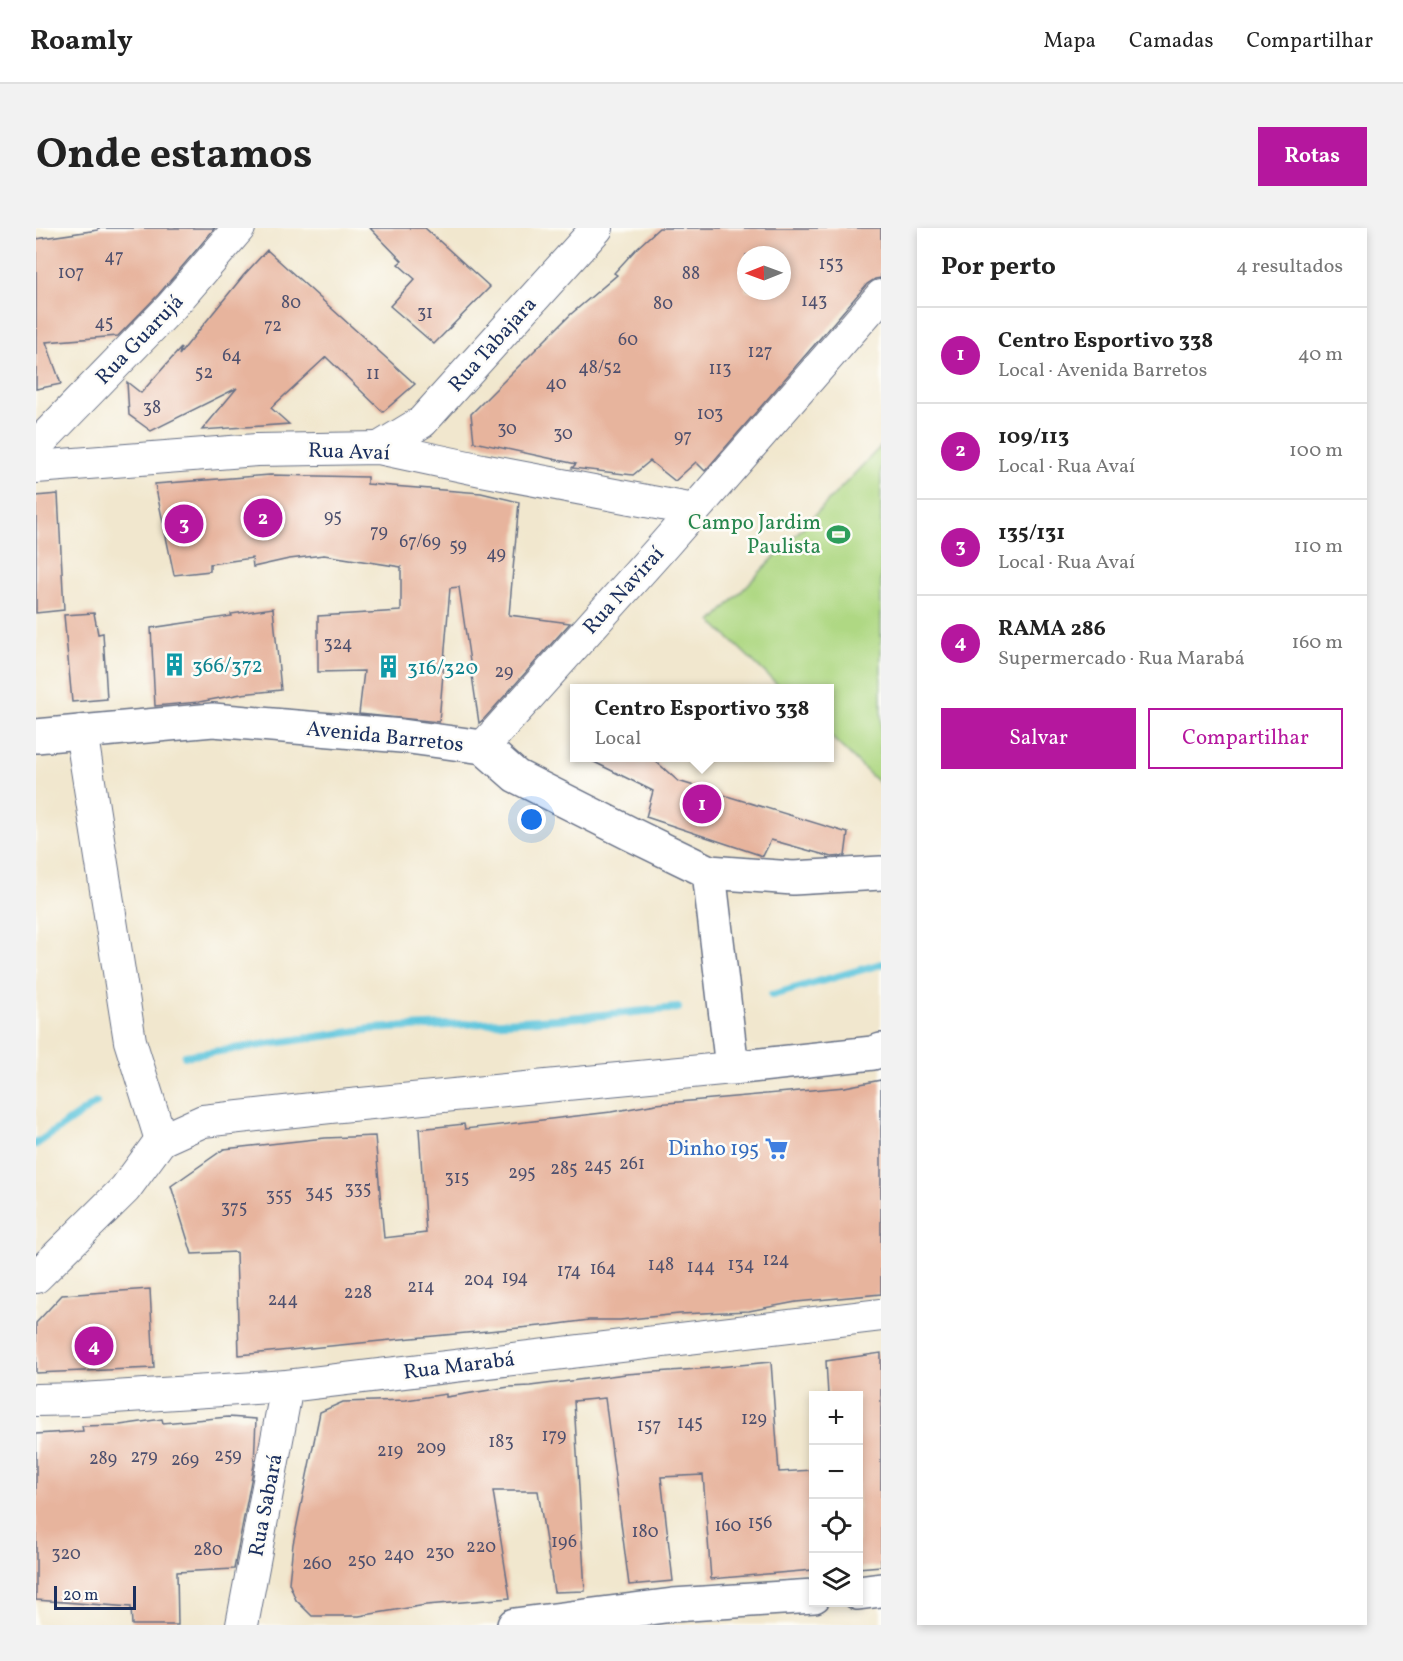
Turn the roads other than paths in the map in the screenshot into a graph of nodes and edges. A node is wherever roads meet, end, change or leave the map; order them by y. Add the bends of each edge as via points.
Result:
1 (239, 228) edge
2 (597, 228) edge
3 (881, 297) edge
4 (36, 446) edge
5 (379, 447) junction
6 (36, 467) edge
7 (694, 510) junction
8 (81, 731) junction
9 (36, 736) edge
10 (483, 747) junction
11 (710, 872) junction
12 (881, 873) edge
13 (881, 1050) edge
14 (732, 1068) junction
15 (160, 1140) junction
16 (36, 1277) edge
17 (881, 1315) edge
18 (287, 1386) junction
19 (36, 1400) edge
20 (881, 1590) edge
21 (863, 1592) edge
22 (809, 1596) edge
23 (242, 1625) edge
24 (514, 1625) edge

1 - 4 street, Rua Guarujá via 171,307
2 - 5 street, Rua Tabajara via 422,422
3 - 7 street, Rua Naviraí
5 - 6 street, Rua Avaí via 257,450
5 - 7 street, Rua Avaí
7 - 10 street, Rua Naviraí
8 - 9 street, Avenida Barretos
8 - 10 street, Avenida Barretos via 213,720
8 - 15 street via 130,1041
10 - 11 street, Avenida Barretos via 516,776
11 - 12 street, Avenida Barretos via 793,878
11 - 14 street
13 - 14 street
14 - 15 street via 202,1121
15 - 16 street via 125,1189
17 - 18 street, Rua Marabá
18 - 19 street, Rua Marabá
18 - 23 street, Rua Sabará
20 - 21 street
22 - 24 street via 673,1605

